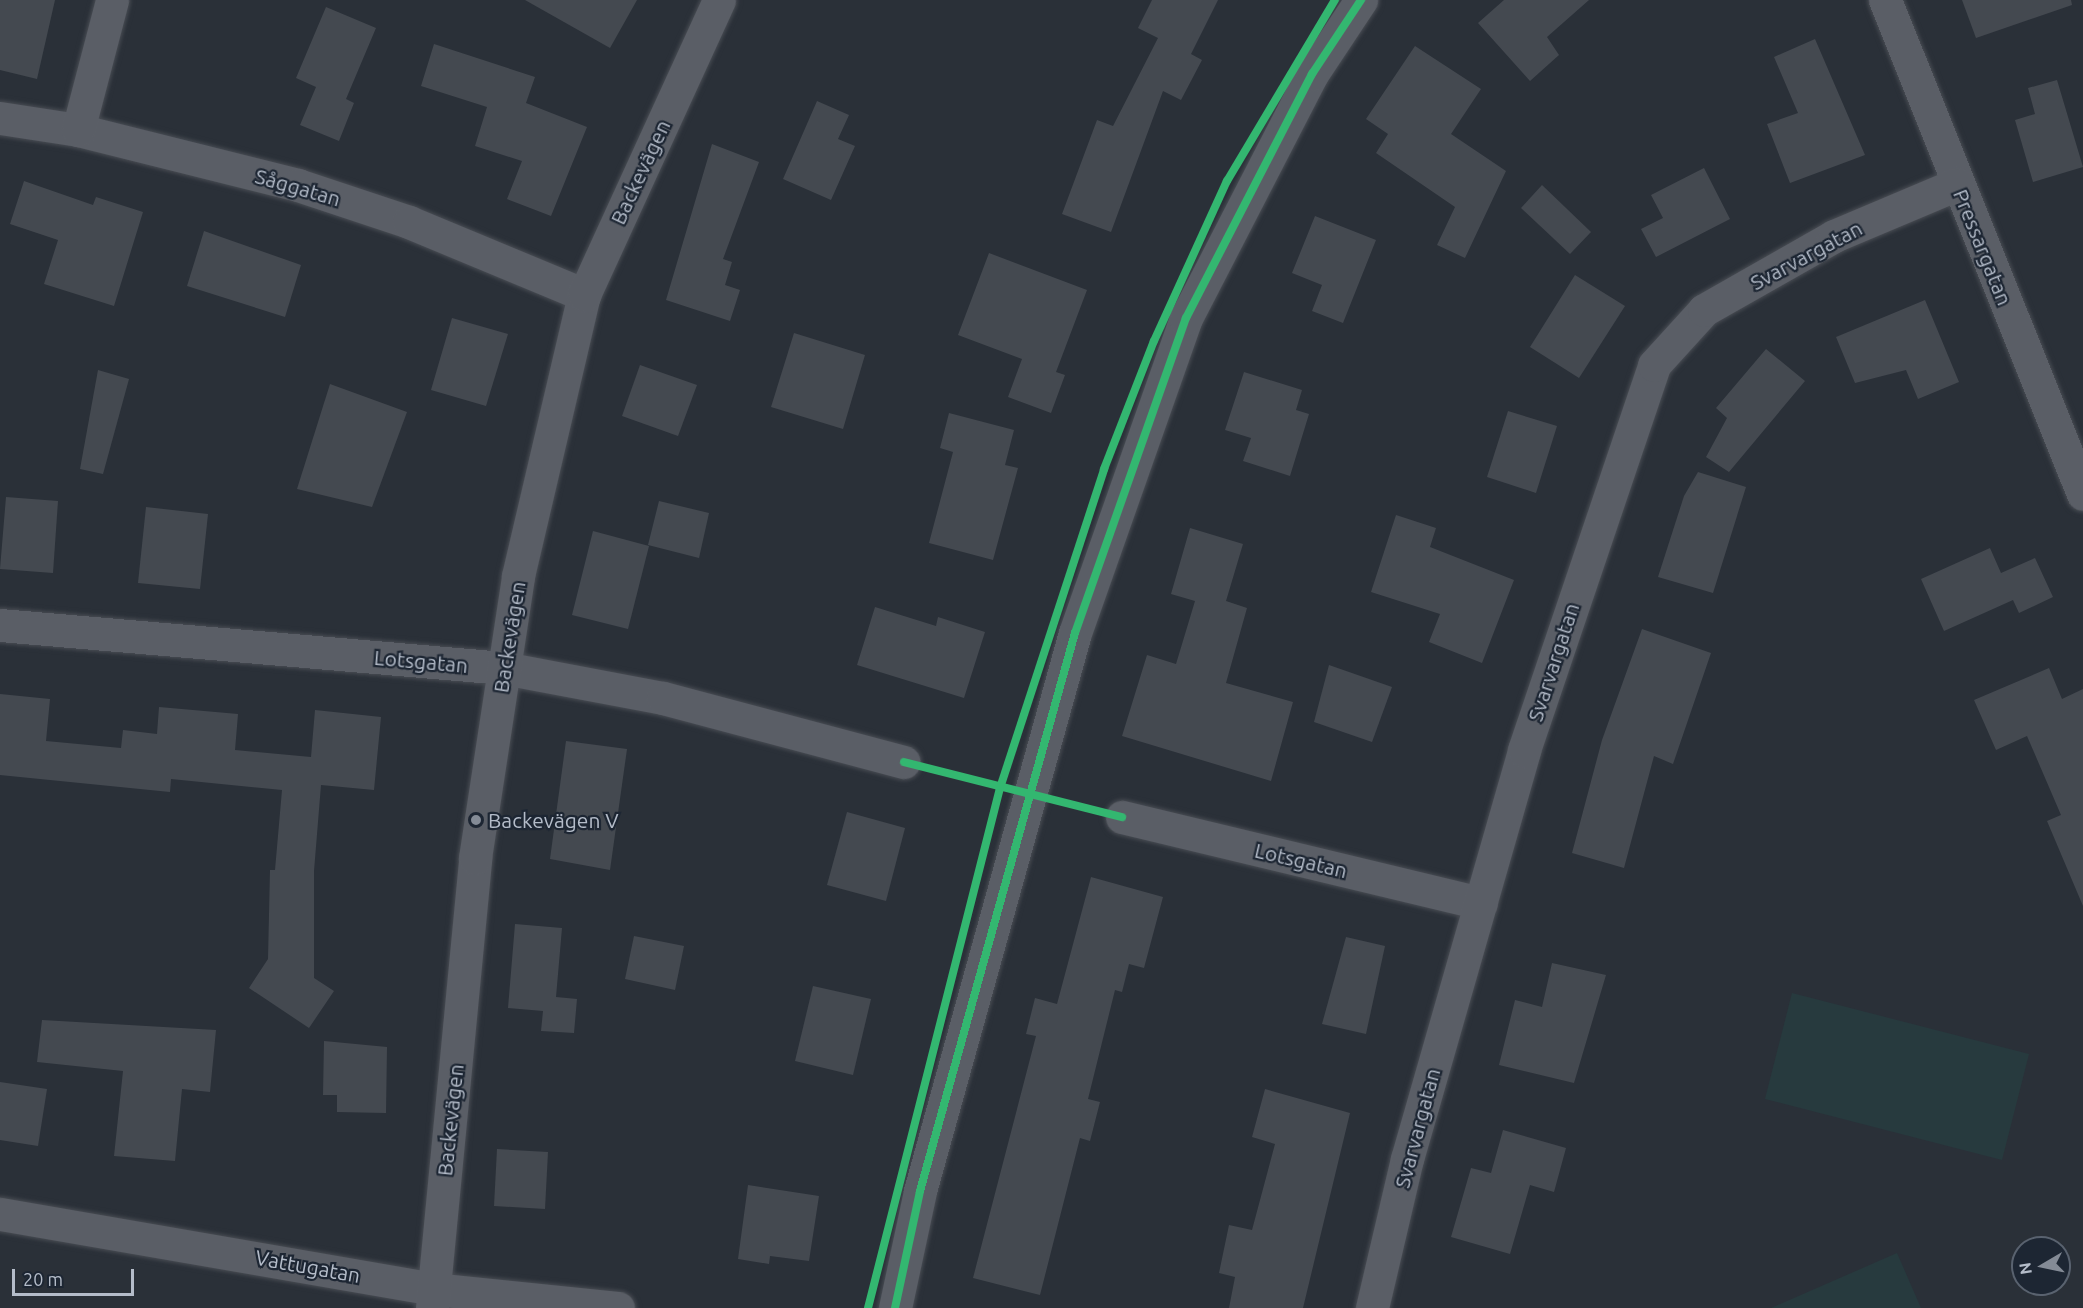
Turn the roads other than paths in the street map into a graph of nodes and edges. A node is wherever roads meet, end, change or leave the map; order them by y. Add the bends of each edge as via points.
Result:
1 (112, 0) edge
2 (719, 0) edge
3 (1361, 0) edge
4 (1885, 0) edge
5 (0, 118) edge
6 (78, 130) junction
7 (1957, 184) junction
8 (584, 294) junction
9 (2083, 494) edge
10 (0, 625) edge
11 (504, 668) junction
12 (904, 762) dead end
13 (1122, 817) dead end
14 (1481, 903) junction
15 (0, 1214) edge
16 (433, 1298) edge
17 (618, 1308) edge
18 (895, 1308) edge
19 (1372, 1308) edge

1 - 6 street
2 - 8 street, Backevägen
3 - 18 street via 1312,74 1186,318 1075,633 920,1191
4 - 7 street, Pressargatan
5 - 6 street, Såggatan
6 - 8 street, Såggatan via 320,192 409,222
7 - 9 street, Pressargatan
7 - 14 street, Svarvargatan via 1834,236 1704,310 1654,365 1574,595
8 - 11 street, Backevägen via 518,576
10 - 11 street, Lotsgatan
11 - 12 street, Lotsgatan via 663,698
11 - 16 street, Backevägen via 475,858
13 - 14 street, Lotsgatan
14 - 19 street, Svarvargatan via 1407,1159
15 - 16 street, Vattugatan
16 - 17 street, Vattugatan

